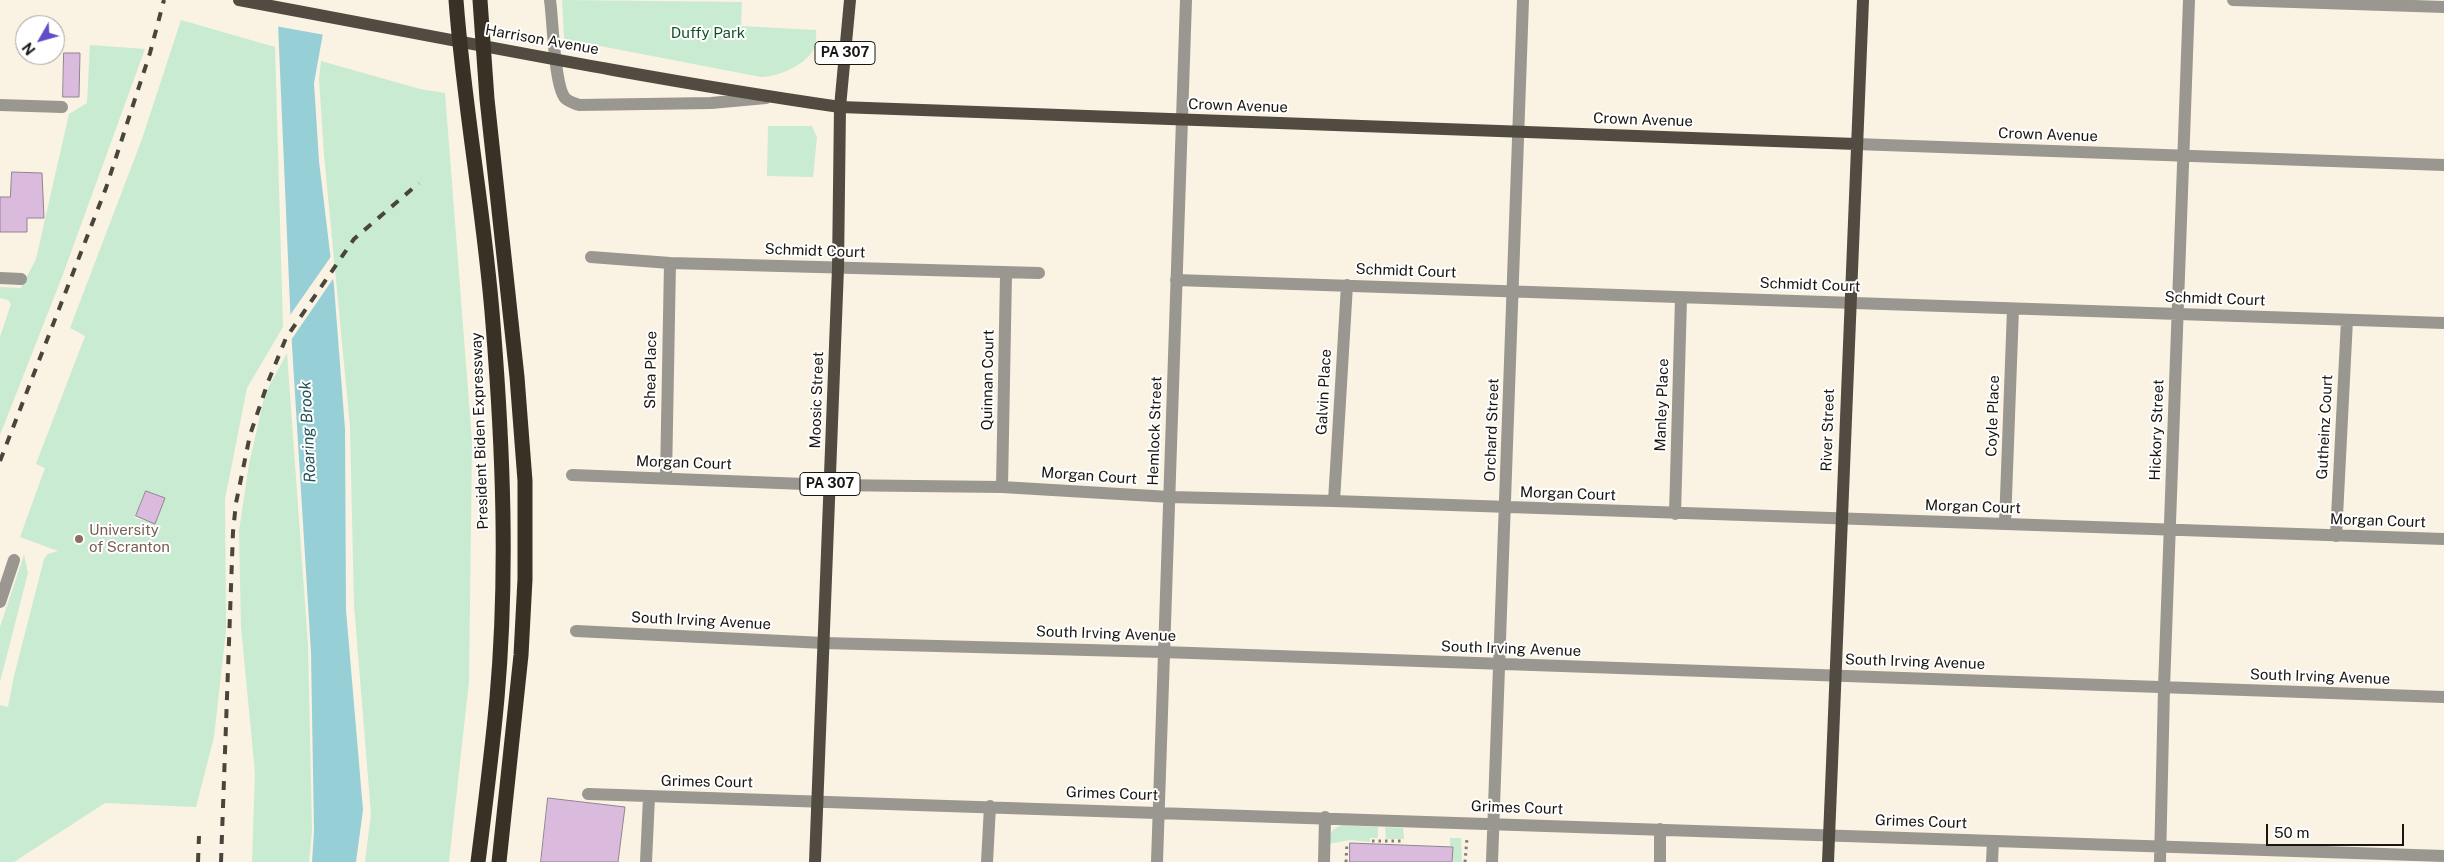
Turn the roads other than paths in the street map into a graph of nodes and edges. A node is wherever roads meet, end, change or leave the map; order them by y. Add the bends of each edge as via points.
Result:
1 (239, 0) edge
2 (456, 0) edge
3 (480, 0) edge
4 (550, 0) edge
5 (850, 0) edge
6 (1186, 0) edge
7 (1523, 0) edge
8 (1863, 0) edge
9 (2189, 0) edge
10 (2232, 0) edge
11 (2360, 2) edge
12 (2444, 7) edge
13 (556, 59) junction
14 (775, 98) junction
15 (0, 105) edge
16 (62, 107) dead end
17 (840, 107) junction
18 (1181, 120) junction
19 (1519, 132) junction
20 (1856, 144) junction
21 (2184, 156) junction
22 (2444, 165) edge
23 (591, 257) dead end
24 (670, 263) junction
25 (838, 268) junction
26 (1039, 273) dead end
27 (1006, 274) junction
28 (0, 278) edge
29 (21, 279) dead end
30 (1176, 280) junction
31 (1347, 285) junction
32 (1513, 292) junction
33 (1682, 298) junction
34 (1850, 302) junction
35 (2013, 309) junction
36 (2178, 314) junction
37 (2347, 320) junction
38 (2444, 323) edge
39 (572, 475) dead end
40 (666, 478) junction
41 (830, 484) junction
42 (1002, 487) junction
43 (1170, 497) junction
44 (1334, 501) junction
45 (1506, 508) junction
46 (1675, 514) junction
47 (1841, 519) junction
48 (2005, 524) junction
49 (2170, 530) junction
50 (2336, 536) junction
51 (2444, 539) edge
52 (14, 560) dead end
53 (0, 602) edge
54 (576, 631) dead end
55 (824, 643) junction
56 (1164, 652) junction
57 (1498, 664) junction
58 (1836, 676) junction
59 (2164, 688) junction
60 (2444, 698) edge
61 (588, 794) dead end
62 (649, 797) junction
63 (818, 800) junction
64 (990, 806) junction
65 (1158, 812) junction
66 (1325, 817) junction
67 (1494, 823) junction
68 (1660, 829) junction
69 (1829, 835) junction
70 (1993, 841) junction
71 (2161, 846) junction
72 (2326, 856) edge
73 (2444, 856) edge
74 (478, 862) edge
75 (499, 862) edge
76 (646, 862) edge
77 (815, 862) edge
78 (988, 862) edge
79 (1157, 862) edge
80 (1324, 862) edge
81 (1492, 862) edge
82 (1660, 862) edge
83 (1828, 862) edge
84 (1992, 862) edge
85 (2160, 862) edge

1 - 13 main road, Harrison Avenue
2 - 74 highway, President Biden Expressway via 493,323 502,493 497,697
3 - 75 highway via 486,98 517,377 525,489 521,655
4 - 13 street
5 - 17 main road, Moosic Street / PA 307
6 - 18 street, Hemlock Street
7 - 19 street, Orchard Street
8 - 20 main road, River Street
9 - 21 street, Hickory Street
10 - 11 street
11 - 12 street
13 - 14 main road, Harrison Avenue
13 - 14 street via 562,92 579,105 711,103
14 - 17 main road, Harrison Avenue
15 - 16 street
17 - 18 main road, Crown Avenue
17 - 25 main road, Moosic Street / PA 307
18 - 19 main road, Crown Avenue
18 - 30 street, Hemlock Street
19 - 20 main road, Crown Avenue
19 - 32 street, Orchard Street
20 - 21 street, Crown Avenue
20 - 34 main road, River Street
21 - 22 street, Crown Avenue
21 - 36 street, Hickory Street
23 - 24 street, Schmidt Court
24 - 25 street, Schmidt Court
24 - 40 street, Shea Place
25 - 27 street, Schmidt Court
25 - 41 main road, Moosic Street / PA 307
26 - 27 street, Schmidt Court
27 - 42 street, Quinnan Court
28 - 29 street
30 - 31 street, Schmidt Court
30 - 43 street, Hemlock Street
31 - 32 street, Schmidt Court
31 - 44 street, Galvin Place
32 - 33 street, Schmidt Court
32 - 45 street, Orchard Street
33 - 34 street, Schmidt Court
33 - 46 street, Manley Place
34 - 35 street, Schmidt Court
34 - 47 main road, River Street
35 - 36 street, Schmidt Court
35 - 48 street, Coyle Place
36 - 37 street, Schmidt Court
36 - 49 street, Hickory Street
37 - 38 street, Schmidt Court
37 - 50 street, Gutheinz Court
39 - 40 street, Morgan Court
40 - 41 street, Morgan Court
41 - 42 street, Morgan Court
41 - 55 main road, Moosic Street / PA 307
42 - 43 street, Morgan Court
43 - 44 street, Morgan Court
43 - 56 street, Hemlock Street
44 - 45 street, Morgan Court
45 - 46 street, Morgan Court
45 - 57 street, Orchard Street
46 - 47 street, Morgan Court
47 - 48 street, Morgan Court
47 - 58 main road, River Street
48 - 49 street, Morgan Court
49 - 50 street, Morgan Court
49 - 59 street, Hickory Street
50 - 51 street, Morgan Court
52 - 53 street
54 - 55 street, South Irving Avenue
55 - 56 street, South Irving Avenue
55 - 63 main road, Moosic Street / PA 307
56 - 57 street, South Irving Avenue
56 - 65 street, Hemlock Street
57 - 58 street, South Irving Avenue
57 - 67 street, Orchard Street
58 - 59 street, South Irving Avenue
58 - 69 main road, River Street
59 - 60 street, South Irving Avenue
59 - 71 street, Hickory Street
61 - 62 street, Grimes Court
62 - 63 street, Grimes Court
62 - 76 street
63 - 64 street, Grimes Court
63 - 77 main road, Moosic Street / PA 307
64 - 65 street, Grimes Court
64 - 78 street
65 - 66 street, Grimes Court
65 - 79 street, Hemlock Street
66 - 67 street, Grimes Court
66 - 80 street
67 - 68 street, Grimes Court
67 - 81 street, Orchard Street
68 - 69 street, Grimes Court
68 - 82 street
69 - 70 street, Grimes Court
69 - 83 main road, River Street
70 - 71 street, Grimes Court
70 - 84 street
71 - 72 street, Grimes Court
71 - 85 street, Hickory Street
72 - 73 street, Grimes Court

